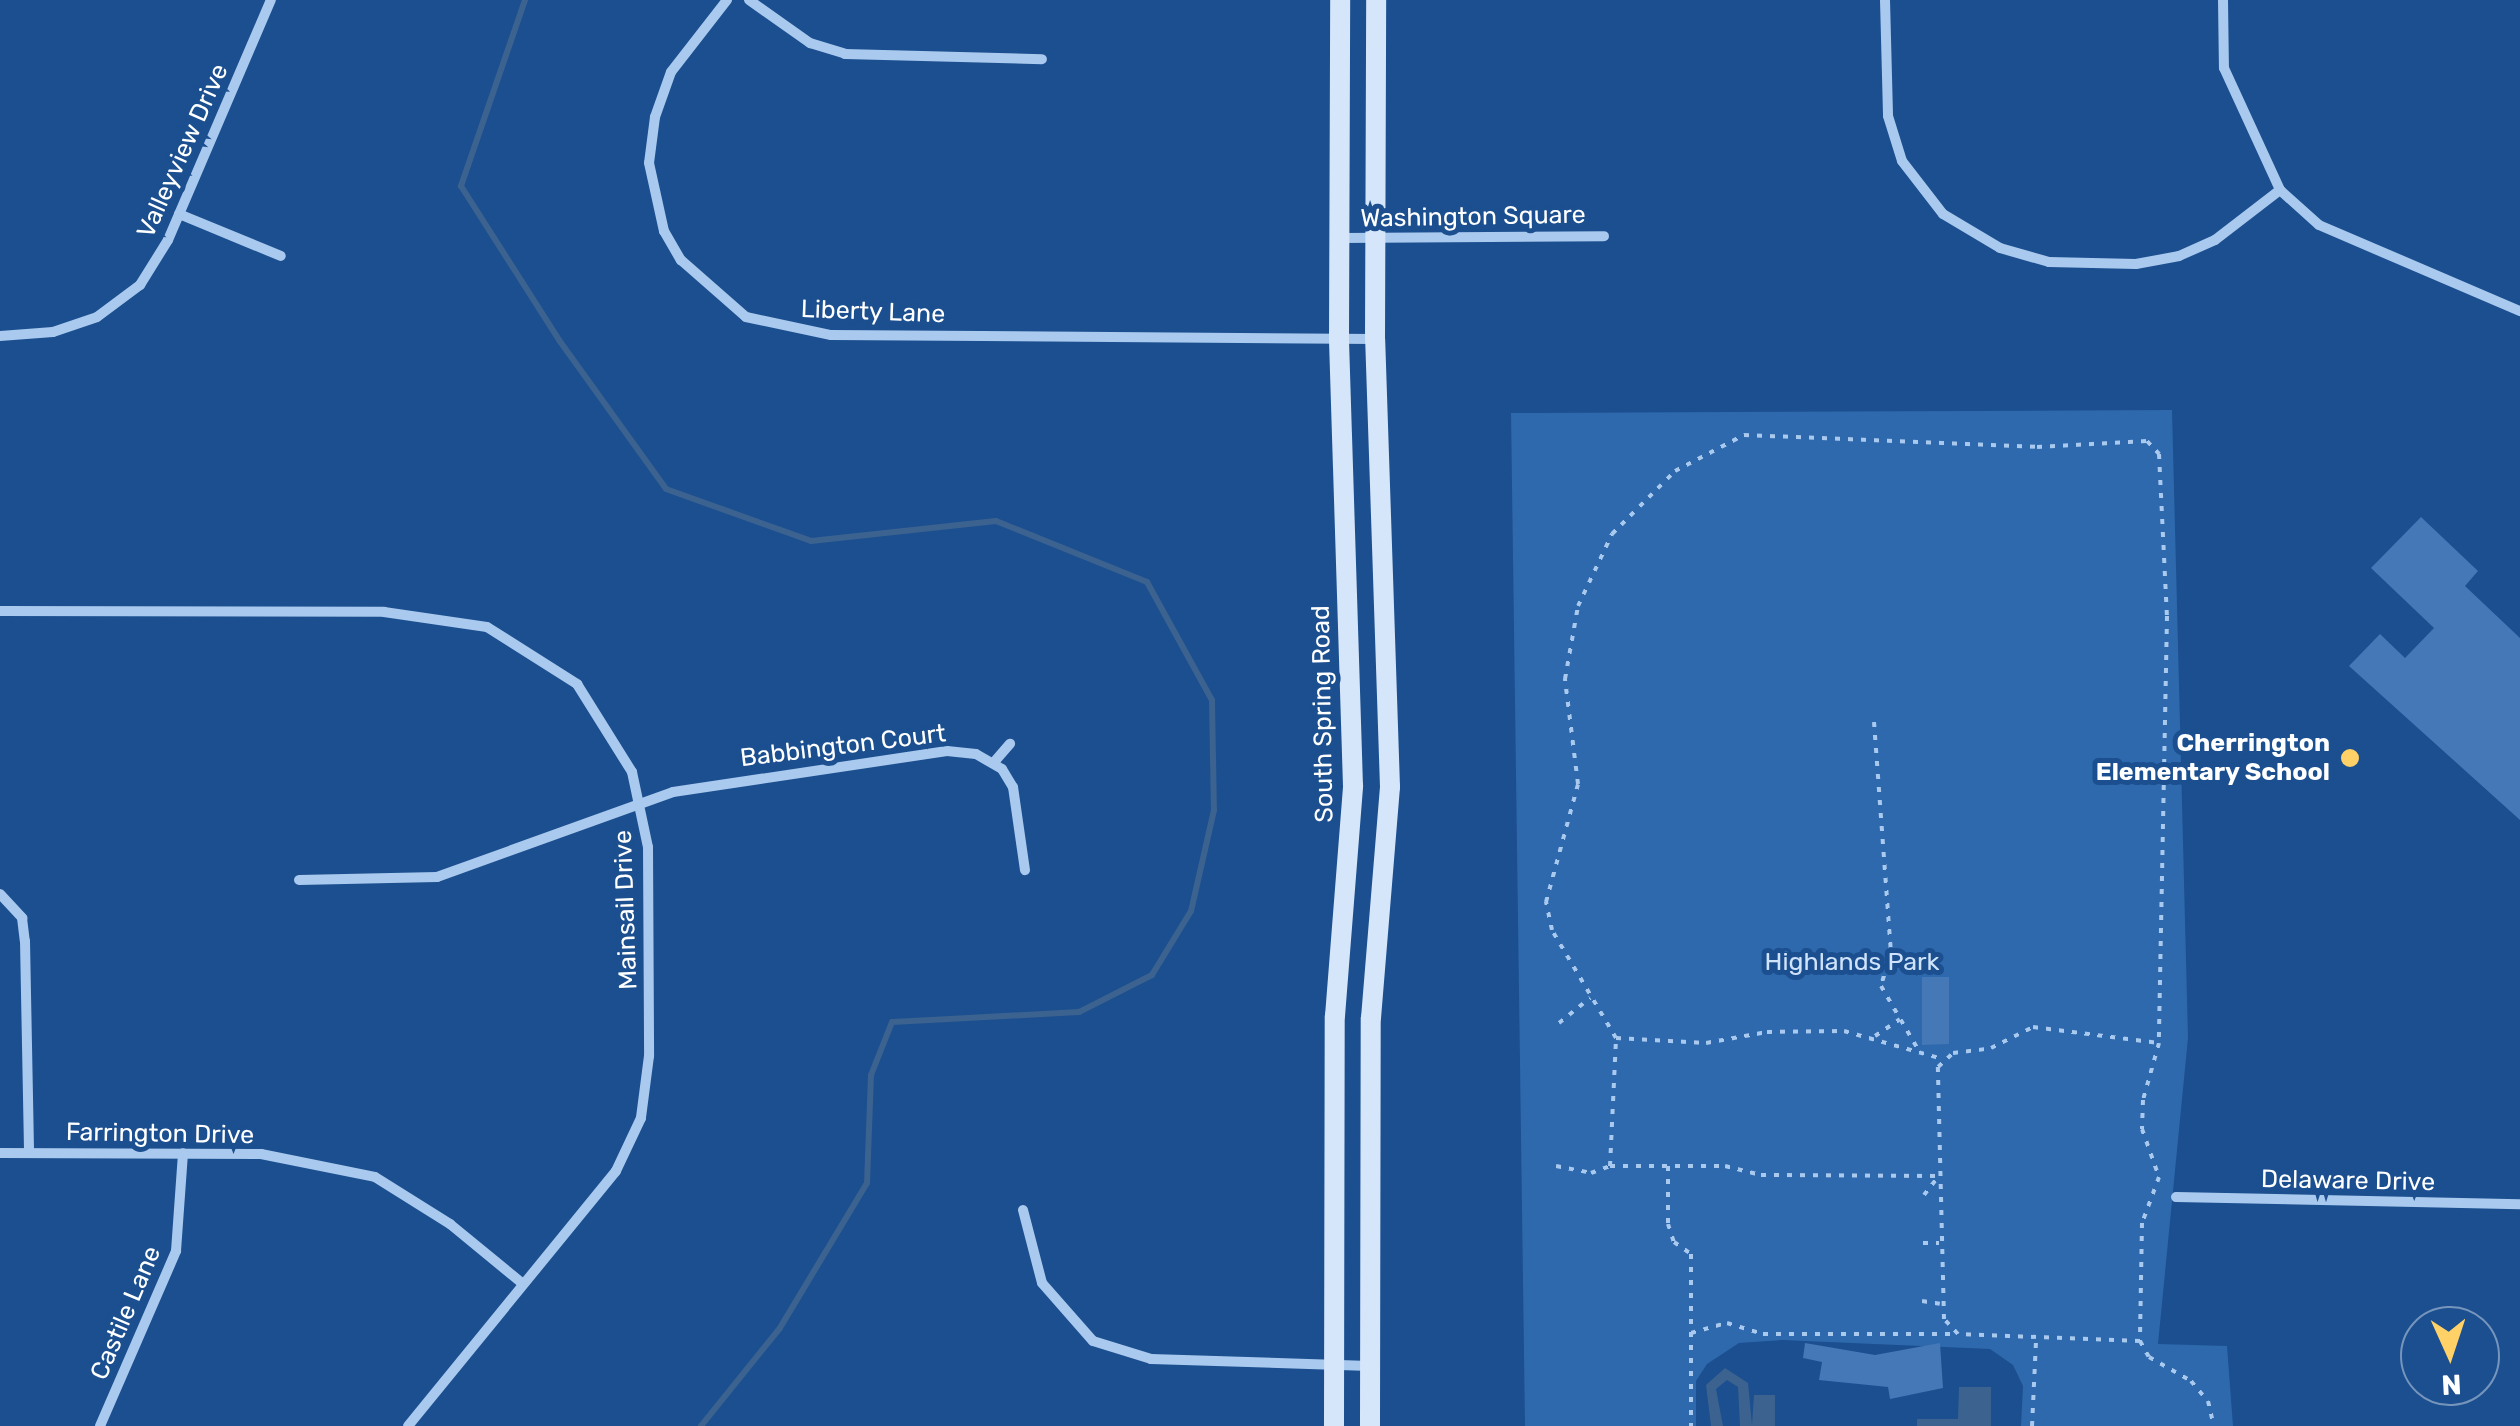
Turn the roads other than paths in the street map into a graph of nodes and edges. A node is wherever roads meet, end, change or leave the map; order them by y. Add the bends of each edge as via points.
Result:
1 (272, 0) edge
2 (727, 0) edge
3 (749, 0) edge
4 (1340, 0) edge
5 (1376, 0) edge
6 (1884, 0) edge
7 (2223, 0) edge
8 (1042, 59) dead end
9 (2280, 190) junction
10 (179, 214) junction
11 (1604, 236) dead end
12 (1342, 238) junction
13 (1378, 238) junction
14 (281, 256) dead end
15 (2520, 311) edge
16 (0, 336) edge
17 (1339, 339) junction
18 (1376, 339) junction
19 (0, 611) edge
20 (1010, 744) dead end
21 (995, 761) junction
22 (641, 801) junction
23 (1025, 870) dead end
24 (298, 880) dead end
25 (0, 894) edge
26 (29, 1153) junction
27 (183, 1153) junction
28 (0, 1154) edge
29 (2176, 1197) dead end
30 (2520, 1204) edge
31 (1022, 1210) dead end
32 (523, 1284) junction
33 (1335, 1366) junction
34 (1371, 1366) junction
35 (100, 1426) edge
36 (408, 1426) edge
37 (1334, 1426) edge
38 (1370, 1426) edge

1 - 10 street, Valleyview Drive
2 - 17 street, Liberty Lane via 670,72 654,117 650,163 664,231 681,260 746,317 832,334
3 - 8 street via 810,43 845,54
4 - 12 main road, South Spring Road
5 - 13 main road
6 - 9 street via 1888,116 1902,161 1943,214 2000,248 2049,262 2136,264 2179,256 2215,240
7 - 9 street via 2224,68
9 - 15 street via 2318,225
10 - 14 street
10 - 16 street, Valleyview Drive via 140,285 97,317 53,332
11 - 13 street, Washington Square
12 - 13 street, Washington Square
12 - 17 main road, South Spring Road
13 - 18 main road
17 - 18 street, Liberty Lane
17 - 33 main road, South Spring Road via 1354,786 1335,1016
18 - 34 main road via 1390,787 1371,1018
19 - 22 street, Mainsail Drive via 384,612 487,626 577,684 632,772
20 - 21 street
21 - 22 street, Babbington Court via 946,751 774,772
21 - 23 street via 1014,787
22 - 24 street, Babbington Court via 437,877
22 - 32 street, Mainsail Drive via 648,848 649,1037 641,1118 616,1171
25 - 26 street via 22,918 25,942
26 - 27 street, Farrington Drive
26 - 28 street, Farrington Drive
27 - 32 street, Farrington Drive via 261,1154 375,1177 450,1224
27 - 35 street, Castile Lane via 176,1250
29 - 30 street, Delaware Drive
31 - 33 street via 1042,1283 1093,1341 1152,1359
32 - 36 street, Mainsail Drive
33 - 34 street
33 - 37 main road, South Spring Road
34 - 38 main road

